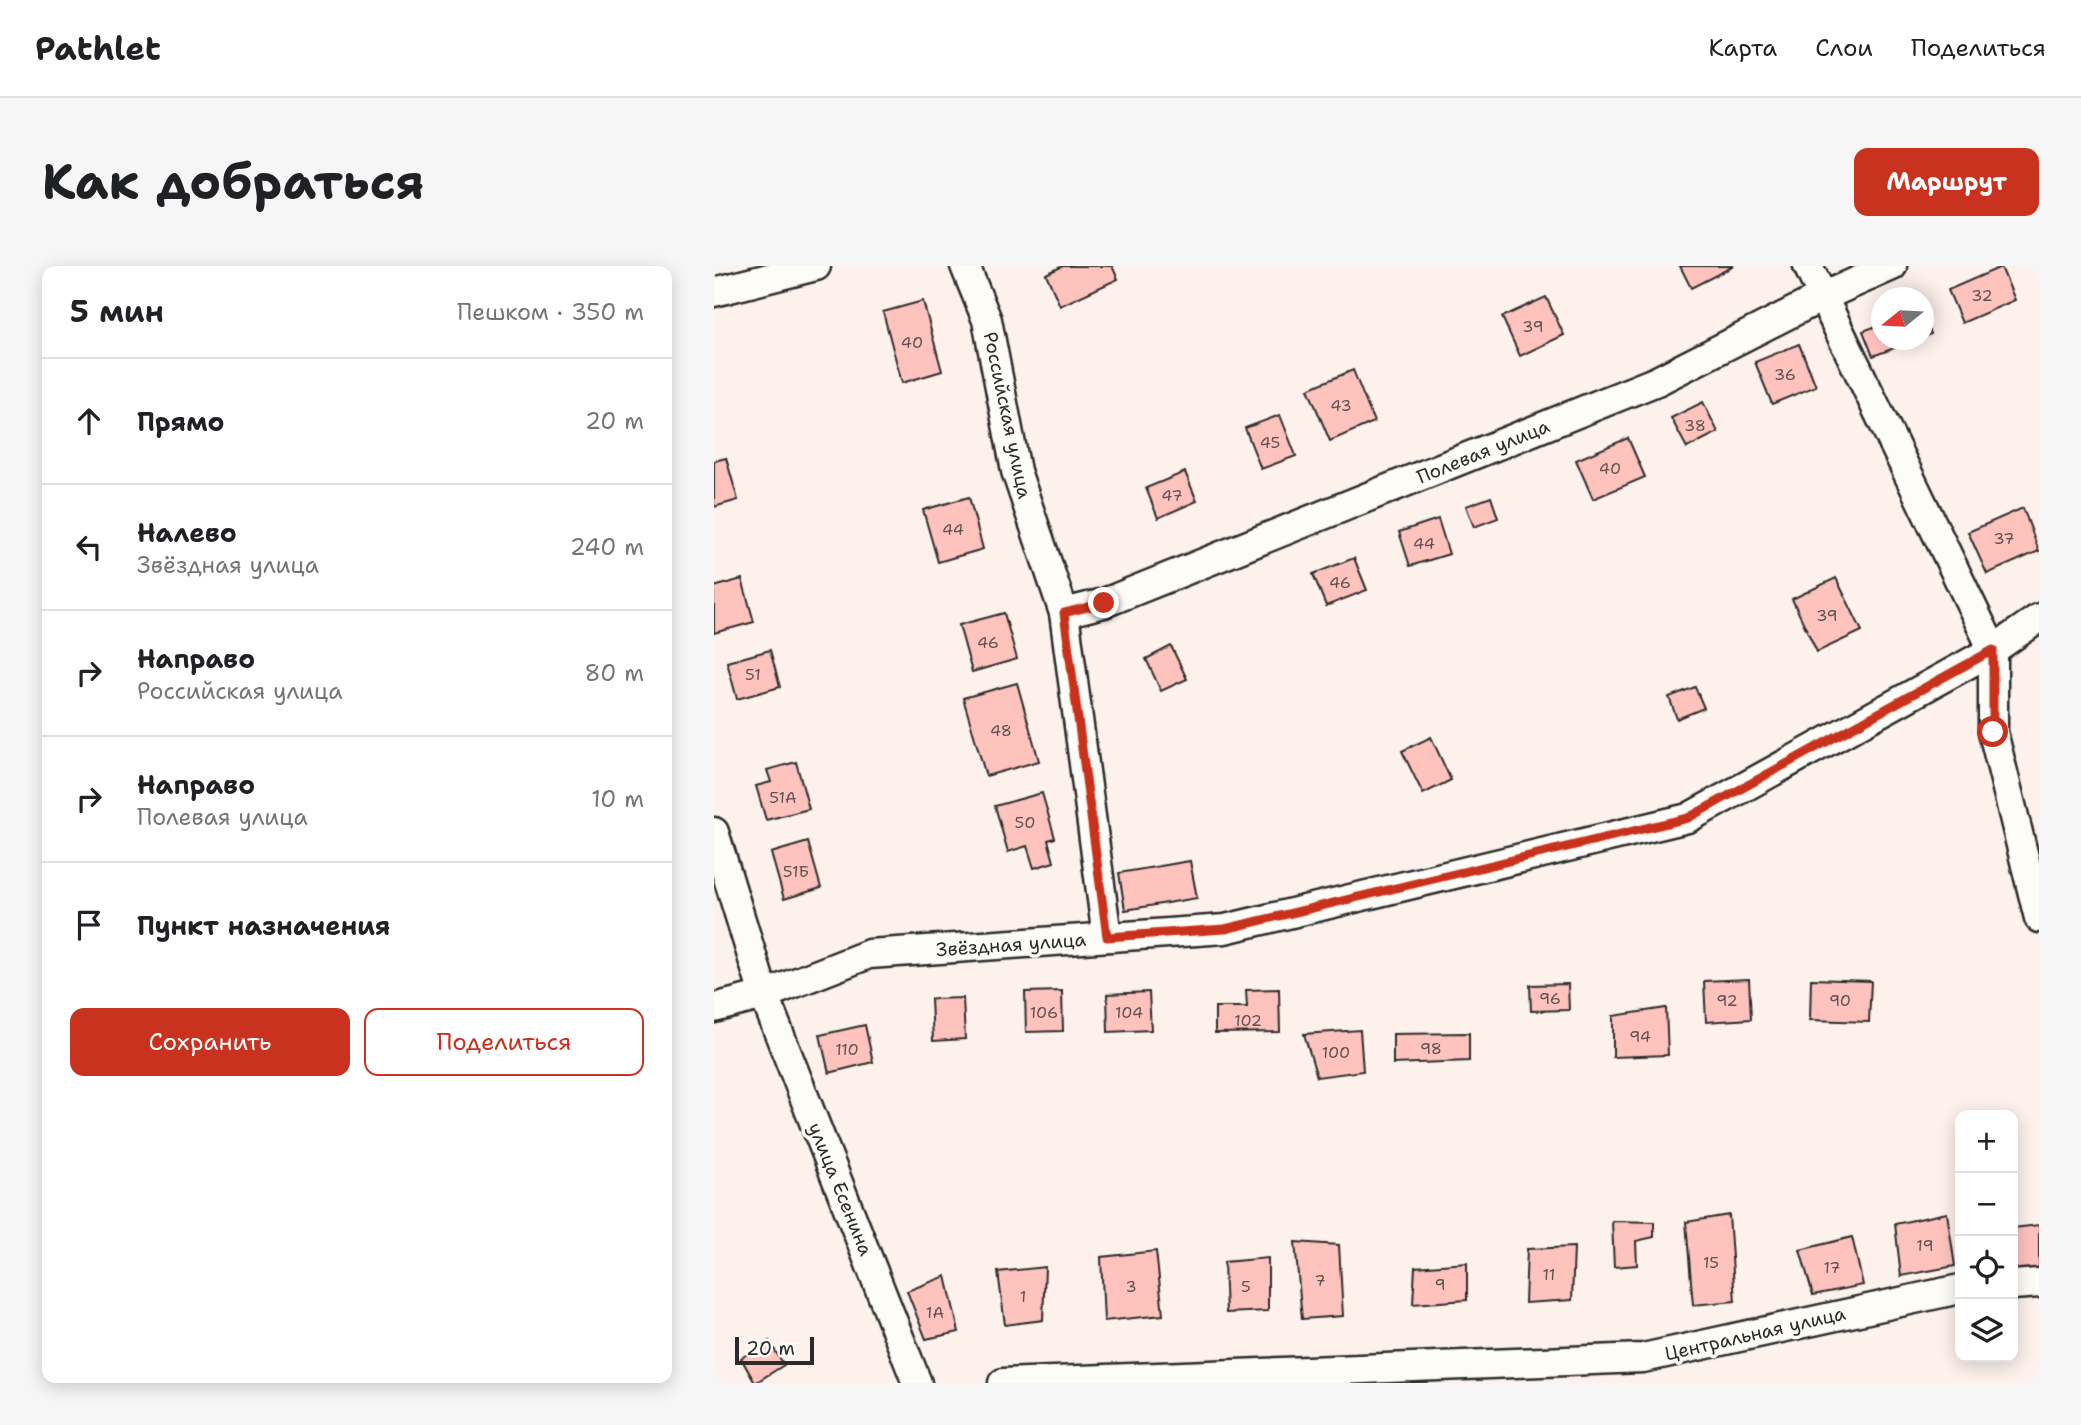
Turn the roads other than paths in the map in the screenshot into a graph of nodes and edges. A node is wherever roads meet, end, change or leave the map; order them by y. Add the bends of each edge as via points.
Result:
1 (816, 266) edge
2 (965, 266) edge
3 (1808, 266) edge
4 (1892, 266) edge
5 (714, 292) edge
6 (1822, 297) junction
7 (1064, 613) junction
8 (2039, 618) edge
9 (1993, 650) junction
10 (714, 832) edge
11 (2039, 918) edge
12 (1107, 937) junction
13 (764, 995) junction
14 (714, 1008) edge
15 (2039, 1283) edge
16 (2018, 1285) edge
17 (1955, 1290) edge
18 (917, 1383) edge
19 (1003, 1383) edge

1 - 5 street
2 - 7 street, Российская улица via 987,320 1016,471
3 - 6 street
4 - 6 street, Полевая улица
6 - 7 street, Полевая улица via 1657,382 1104,603
6 - 9 street
7 - 12 street, Российская улица
8 - 9 street, Звёздная улица
9 - 11 street via 1993,732
9 - 12 street, Звёздная улица via 1688,818 1225,929
10 - 13 street, улица Есенина
12 - 13 street, Звёздная улица via 869,954
13 - 14 street
13 - 18 street, улица Есенина
15 - 16 street
17 - 19 street, Центральная улица via 1643,1358

